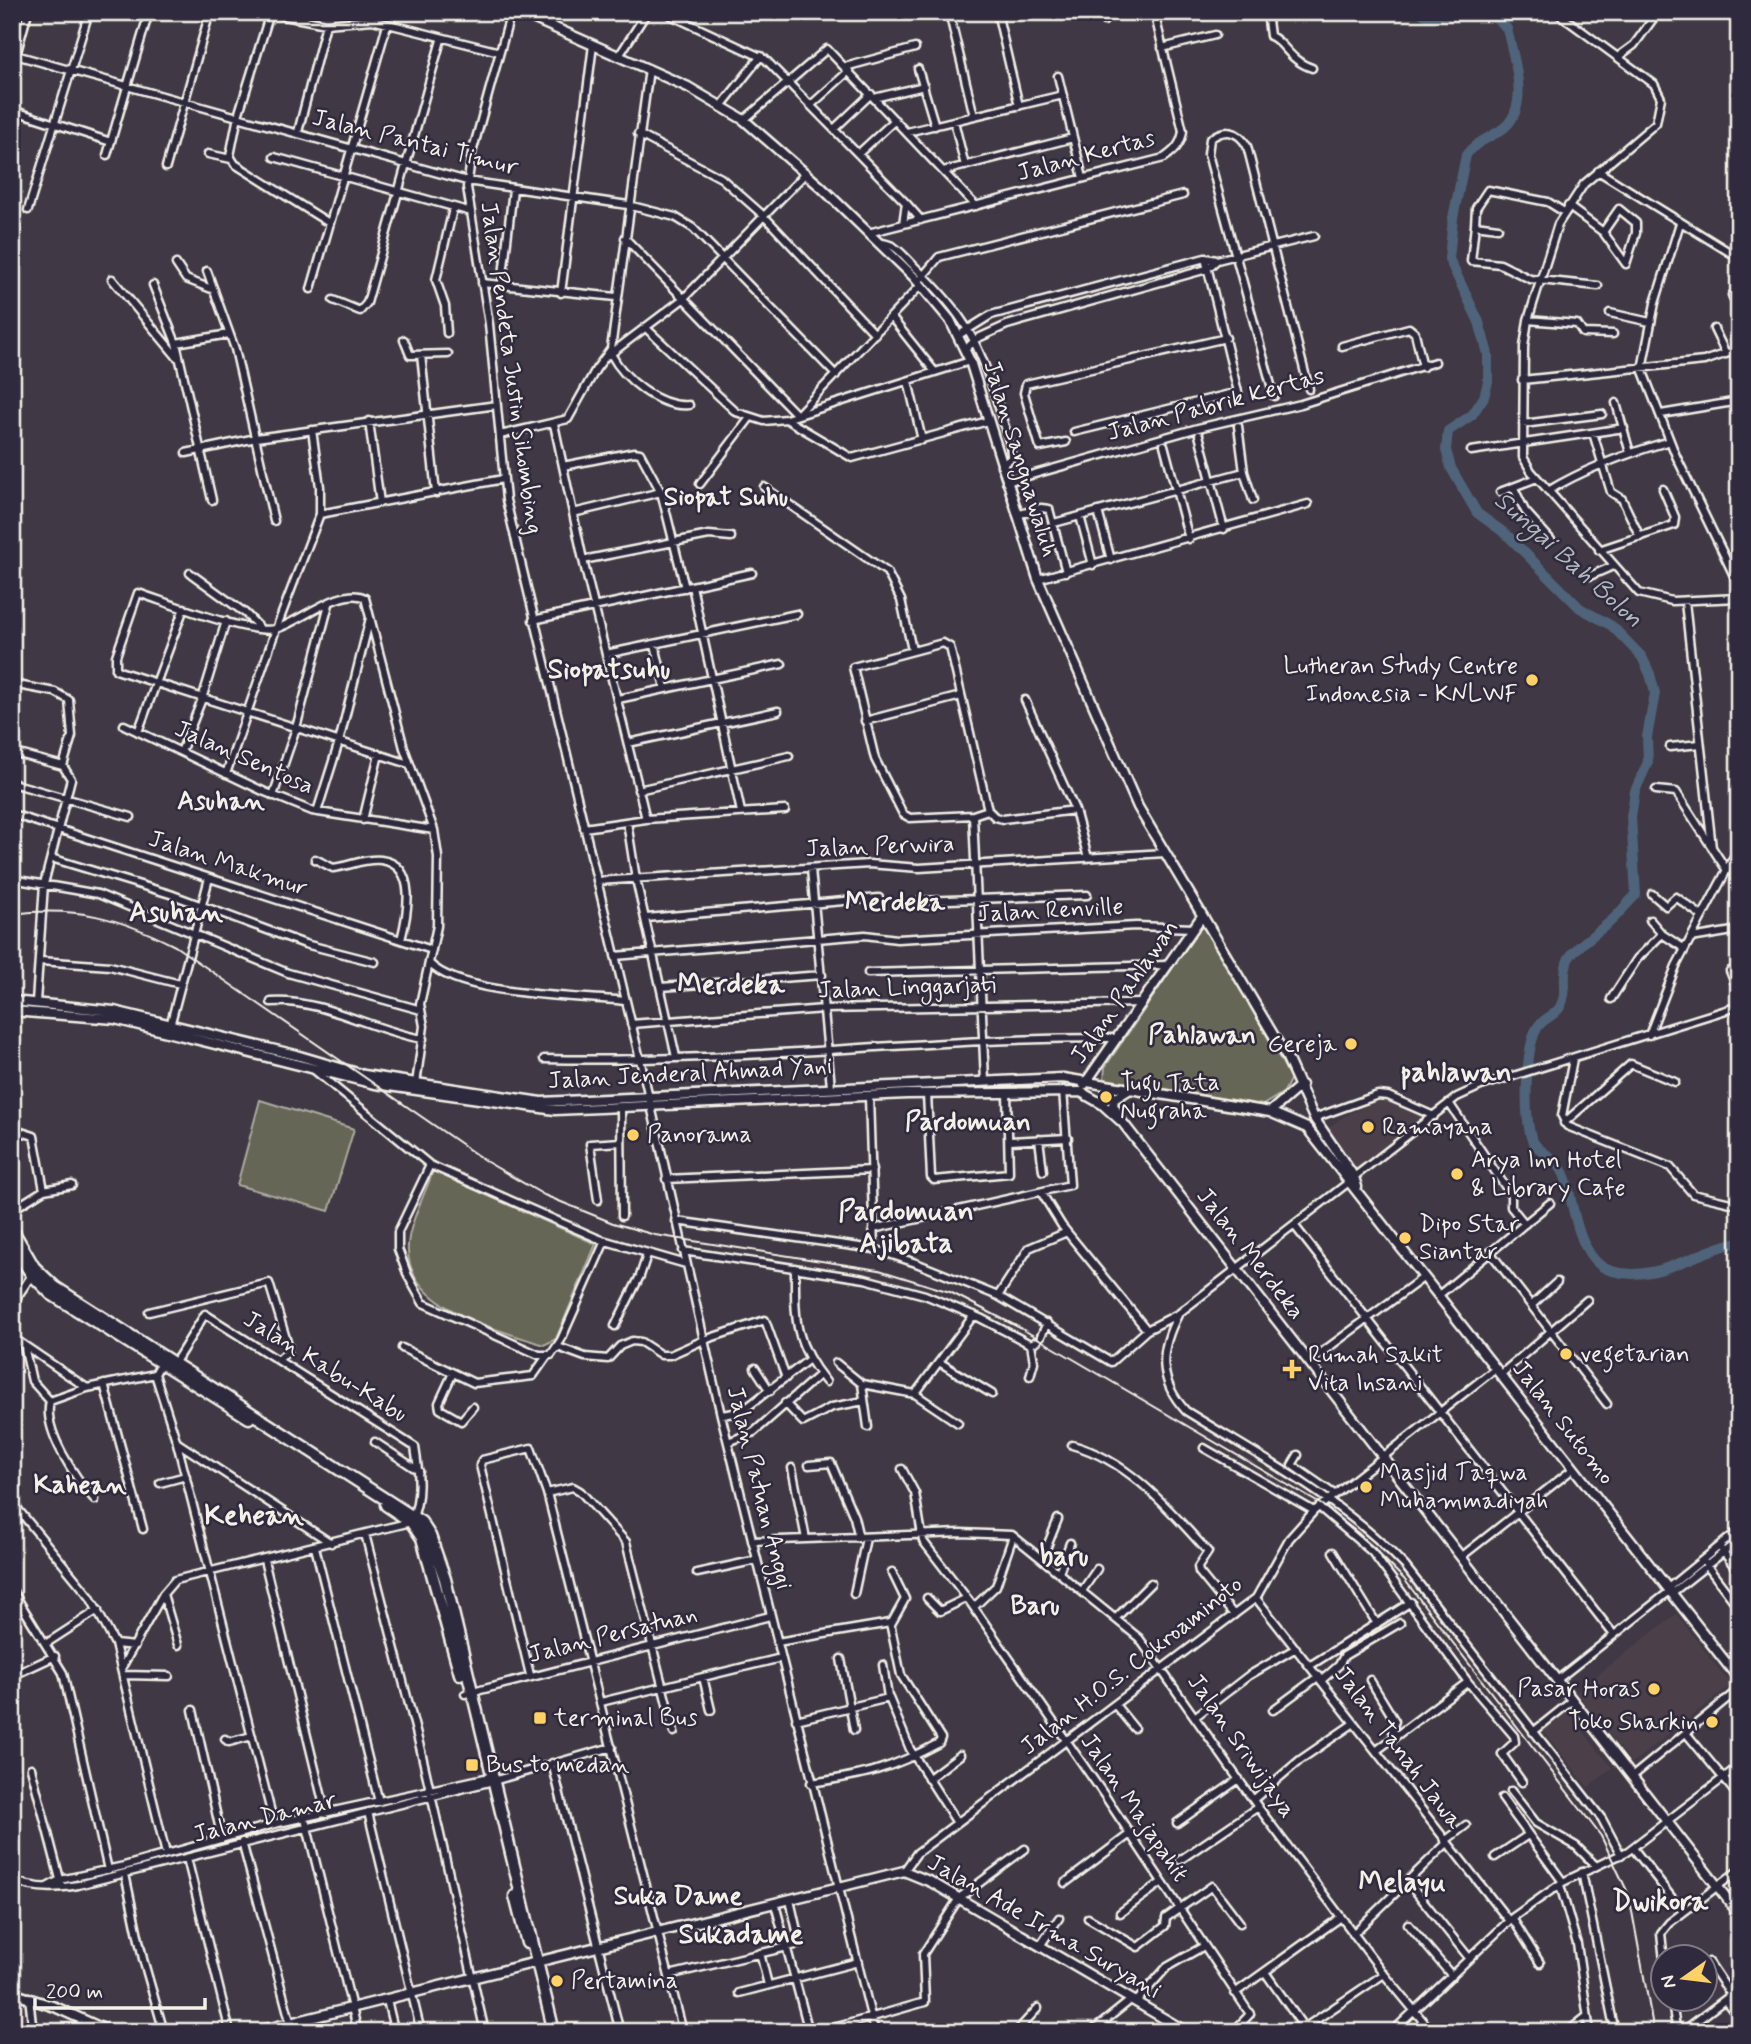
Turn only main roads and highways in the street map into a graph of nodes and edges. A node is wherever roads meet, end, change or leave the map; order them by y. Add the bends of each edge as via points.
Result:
1 (519, 12) edge
2 (1202, 916) junction
3 (12, 1001) edge
4 (12, 1010) edge
5 (89, 1012) junction
6 (150, 1024) junction
7 (988, 1081) junction
8 (1085, 1082) junction
9 (906, 1084) junction
10 (1300, 1085) junction
11 (821, 1088) junction
12 (1134, 1088) junction
13 (740, 1092) junction
14 (1081, 1092) junction
15 (992, 1093) junction
16 (907, 1094) junction
17 (505, 1100) junction
18 (821, 1100) junction
19 (740, 1104) junction
20 (541, 1106) junction
21 (1270, 1112) junction
22 (1314, 1118) joint
23 (1123, 1124) junction
24 (1351, 1179) junction
25 (12, 1229) edge
26 (14, 1251) edge
27 (173, 1366) junction
28 (1739, 1679) edge
29 (1739, 1914) edge
30 (535, 1963) junction
31 (12, 1993) edge
32 (292, 2028) edge
33 (110, 2032) edge
34 (254, 2032) edge
35 (548, 2032) edge
36 (554, 2032) edge
37 (1187, 2032) edge

1 - 2 main road, Jalan Sangnawaluh via 722,105 921,281 966,349 1038,579 1138,807
2 - 8 main road, Jalan Pahlawan
2 - 10 main road, Jalan Sangnawaluh
3 - 5 main road, Jalan Jenderal Ahmad Yani
4 - 5 main road, Jalan Jenderal Ahmad Yani
5 - 6 main road, Jalan Jenderal Ahmad Yani
6 - 17 main road, Jalan Jenderal Ahmad Yani via 296,1055 359,1074
6 - 17 main road, Jalan Jenderal Ahmad Yani via 375,1084
7 - 8 main road, Jalan Jenderal Ahmad Yani via 1063,1078
7 - 9 main road, Jalan Jenderal Ahmad Yani
7 - 15 main road
8 - 12 main road, Jalan Sutomo
8 - 14 main road, Jalan Pahlawan
9 - 11 main road, Jalan Jenderal Ahmad Yani
9 - 16 main road
10 - 21 main road
10 - 22 main road, Jalan Sangnawaluh
11 - 13 main road, Jalan Jenderal Ahmad Yani
11 - 18 main road
12 - 21 main road, Jalan Sutomo
12 - 23 main road via 1114,1099
13 - 19 main road
13 - 20 main road, Jalan Jenderal Ahmad Yani
14 - 15 main road, Jalan Jenderal Ahmad Yani
14 - 23 main road, Jalan Merdeka
15 - 16 main road, Jalan Jenderal Ahmad Yani
16 - 18 main road, Jalan Jenderal Ahmad Yani
17 - 20 main road, Jalan Jenderal Ahmad Yani
18 - 19 main road, Jalan Jenderal Ahmad Yani
19 - 20 main road, Jalan Jenderal Ahmad Yani via 621,1109
21 - 24 main road, Jalan Sutomo via 1307,1128
22 - 24 main road, Jalan Sutomo
23 - 29 main road, Jalan Merdeka
24 - 28 main road, Jalan Sutomo
25 - 27 highway via 43,1278
26 - 27 highway via 51,1294 161,1363
27 - 30 highway via 412,1519 430,1556 492,1778
30 - 32 main road, Jalan Ade Irma Suryani via 352,2008
30 - 35 highway
30 - 36 highway
30 - 37 main road, Jalan Ade Irma Suryani via 904,1871 959,1898
31 - 33 main road
32 - 34 main road, Jalan Ade Irma Suryani

